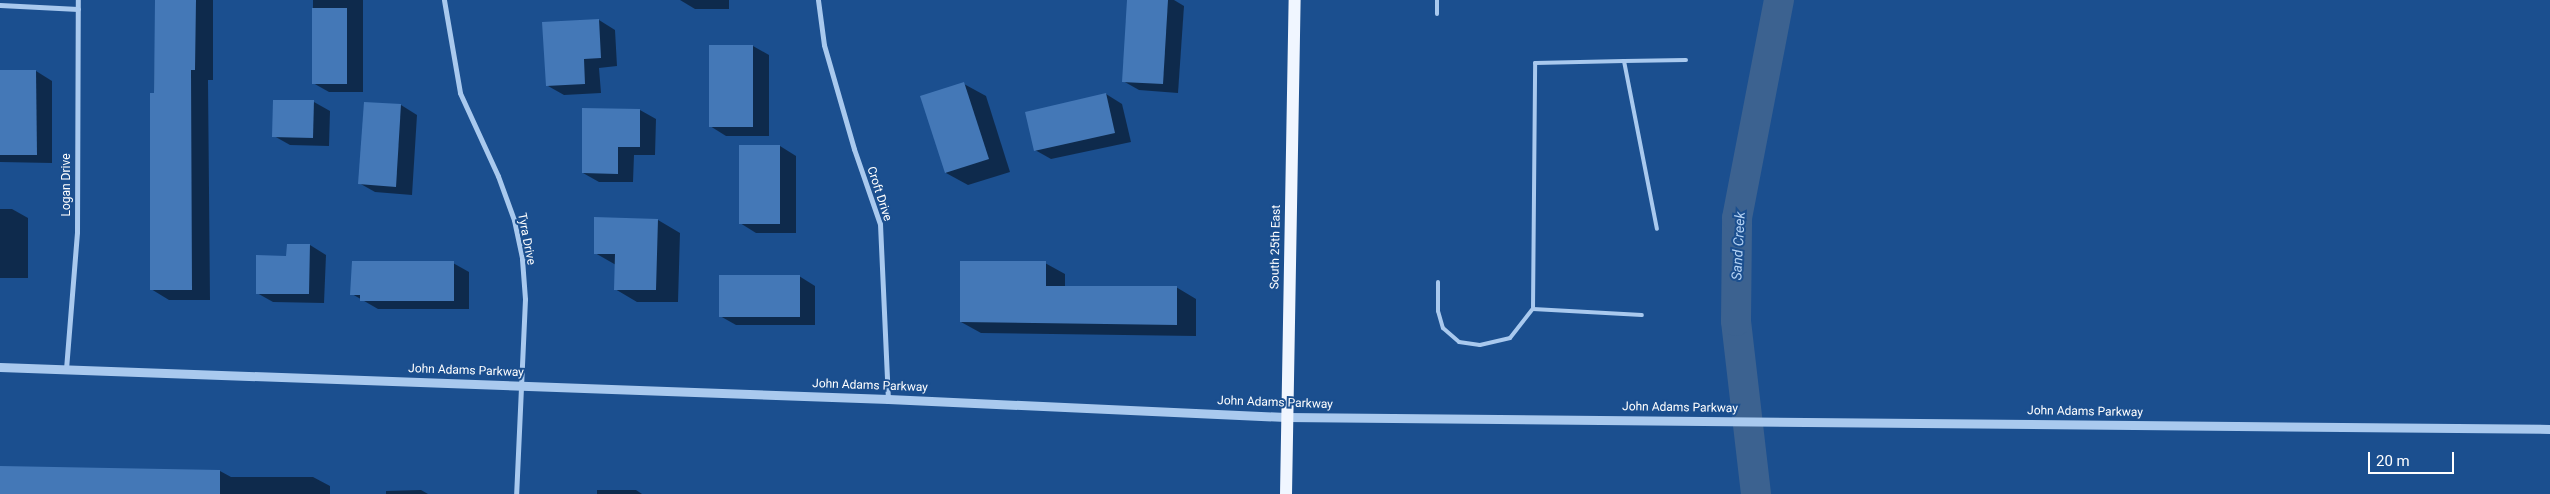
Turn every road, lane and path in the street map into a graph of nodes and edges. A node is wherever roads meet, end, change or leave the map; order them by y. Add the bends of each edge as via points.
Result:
1 (78, 0) edge
2 (444, 0) edge
3 (818, 0) edge
4 (1296, 0) edge
5 (1437, 0) edge
6 (0, 5) edge
7 (78, 9) junction
8 (1437, 14) dead end
9 (1686, 60) dead end
10 (1624, 61) junction
11 (1657, 229) dead end
12 (1438, 282) dead end
13 (1533, 308) junction
14 (1642, 315) dead end
15 (0, 367) edge
16 (66, 369) junction
17 (520, 386) junction
18 (888, 399) junction
19 (1286, 417) junction
20 (2550, 428) edge
21 (516, 494) edge
22 (1286, 494) edge

1 - 7 street, Logan Drive
2 - 17 street, Tyra Drive via 460,93 498,176 514,220 522,259 525,299
3 - 18 street, Croft Drive via 824,45 880,224
4 - 19 main road, South 25th East
5 - 8 lane
6 - 7 street
7 - 16 street, Logan Drive via 77,232
9 - 10 lane
10 - 11 lane
10 - 13 lane via 1535,63
12 - 13 lane via 1438,311 1443,328 1459,342 1480,345 1510,338
13 - 14 lane
15 - 16 street, John Adams Parkway
16 - 17 street, John Adams Parkway
17 - 18 street, John Adams Parkway
17 - 21 street, Tyra Drive
18 - 19 street, John Adams Parkway
19 - 20 street, John Adams Parkway
19 - 22 main road, South 25th East

